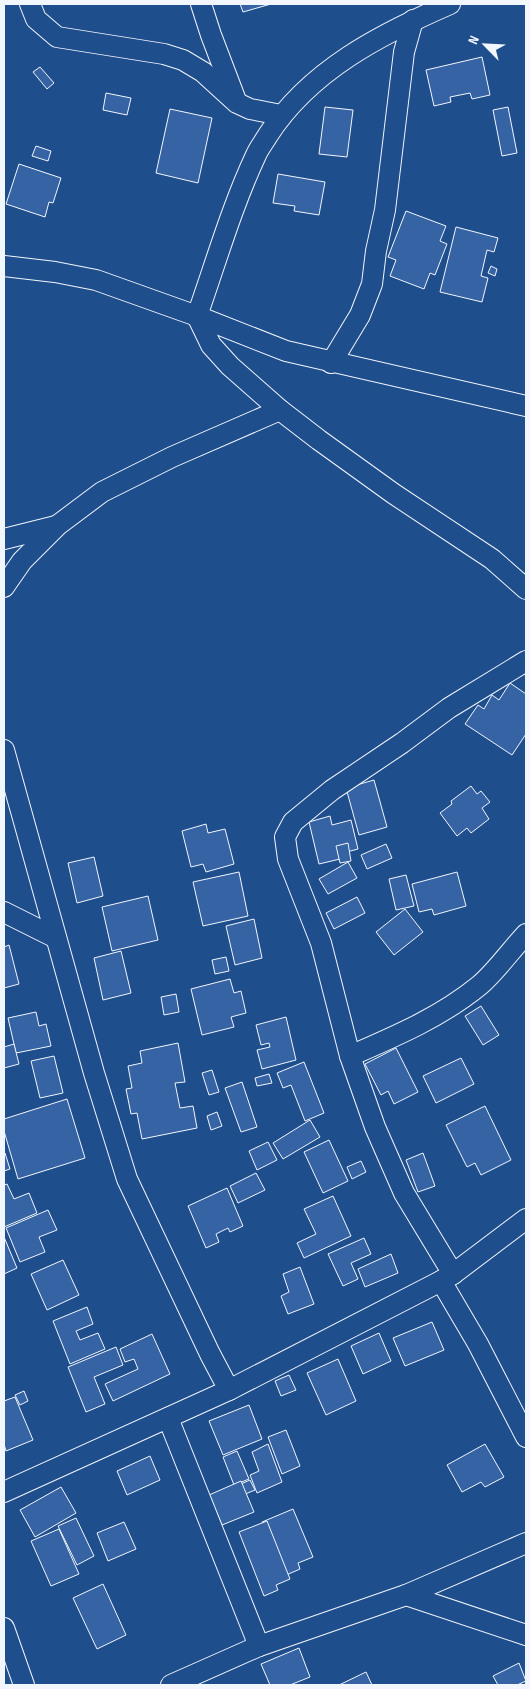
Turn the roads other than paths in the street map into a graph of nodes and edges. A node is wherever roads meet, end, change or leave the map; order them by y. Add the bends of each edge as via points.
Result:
1 (30, 4) edge
2 (201, 4) edge
3 (450, 4) edge
4 (413, 20) junction
5 (237, 103) junction
6 (281, 115) junction
7 (4, 266) edge
8 (196, 316) junction
9 (331, 363) junction
10 (526, 406) edge
11 (280, 410) junction
12 (58, 525) junction
13 (4, 539) edge
14 (4, 586) edge
15 (526, 589) edge
16 (526, 662) edge
17 (4, 750) edge
18 (4, 912) edge
19 (526, 934) edge
20 (56, 938) junction
21 (350, 1056) junction
22 (526, 1219) edge
23 (447, 1277) junction
24 (229, 1390) junction
25 (168, 1418) junction
26 (526, 1437) edge
27 (4, 1492) edge
28 (526, 1543) edge
29 (406, 1595) junction
30 (4, 1628) edge
31 (526, 1635) edge
32 (259, 1646) junction
33 (24, 1685) edge
34 (171, 1685) edge

1 - 5 street via 36,19 57,37 183,60 203,72
2 - 5 street
3 - 4 street
4 - 6 street via 371,42 329,71
4 - 9 street via 404,52 372,284 360,315
5 - 6 street
6 - 8 street via 257,154
7 - 8 street via 96,280
8 - 9 street via 286,351
8 - 11 street via 211,345
9 - 10 street
11 - 12 street via 172,457 102,492
11 - 15 street via 386,488 492,559
12 - 13 street
12 - 14 street via 22,561
16 - 21 street via 450,708 332,790 289,829 286,837 288,859 321,943
17 - 20 street
18 - 20 street
19 - 21 street via 482,984 450,1007 412,1029
20 - 24 street via 127,1179
21 - 23 street via 375,1127
22 - 23 street
23 - 24 street
23 - 26 street
24 - 25 street
25 - 27 street
25 - 32 street
28 - 29 street
29 - 31 street
29 - 32 street
30 - 33 street
32 - 34 street

